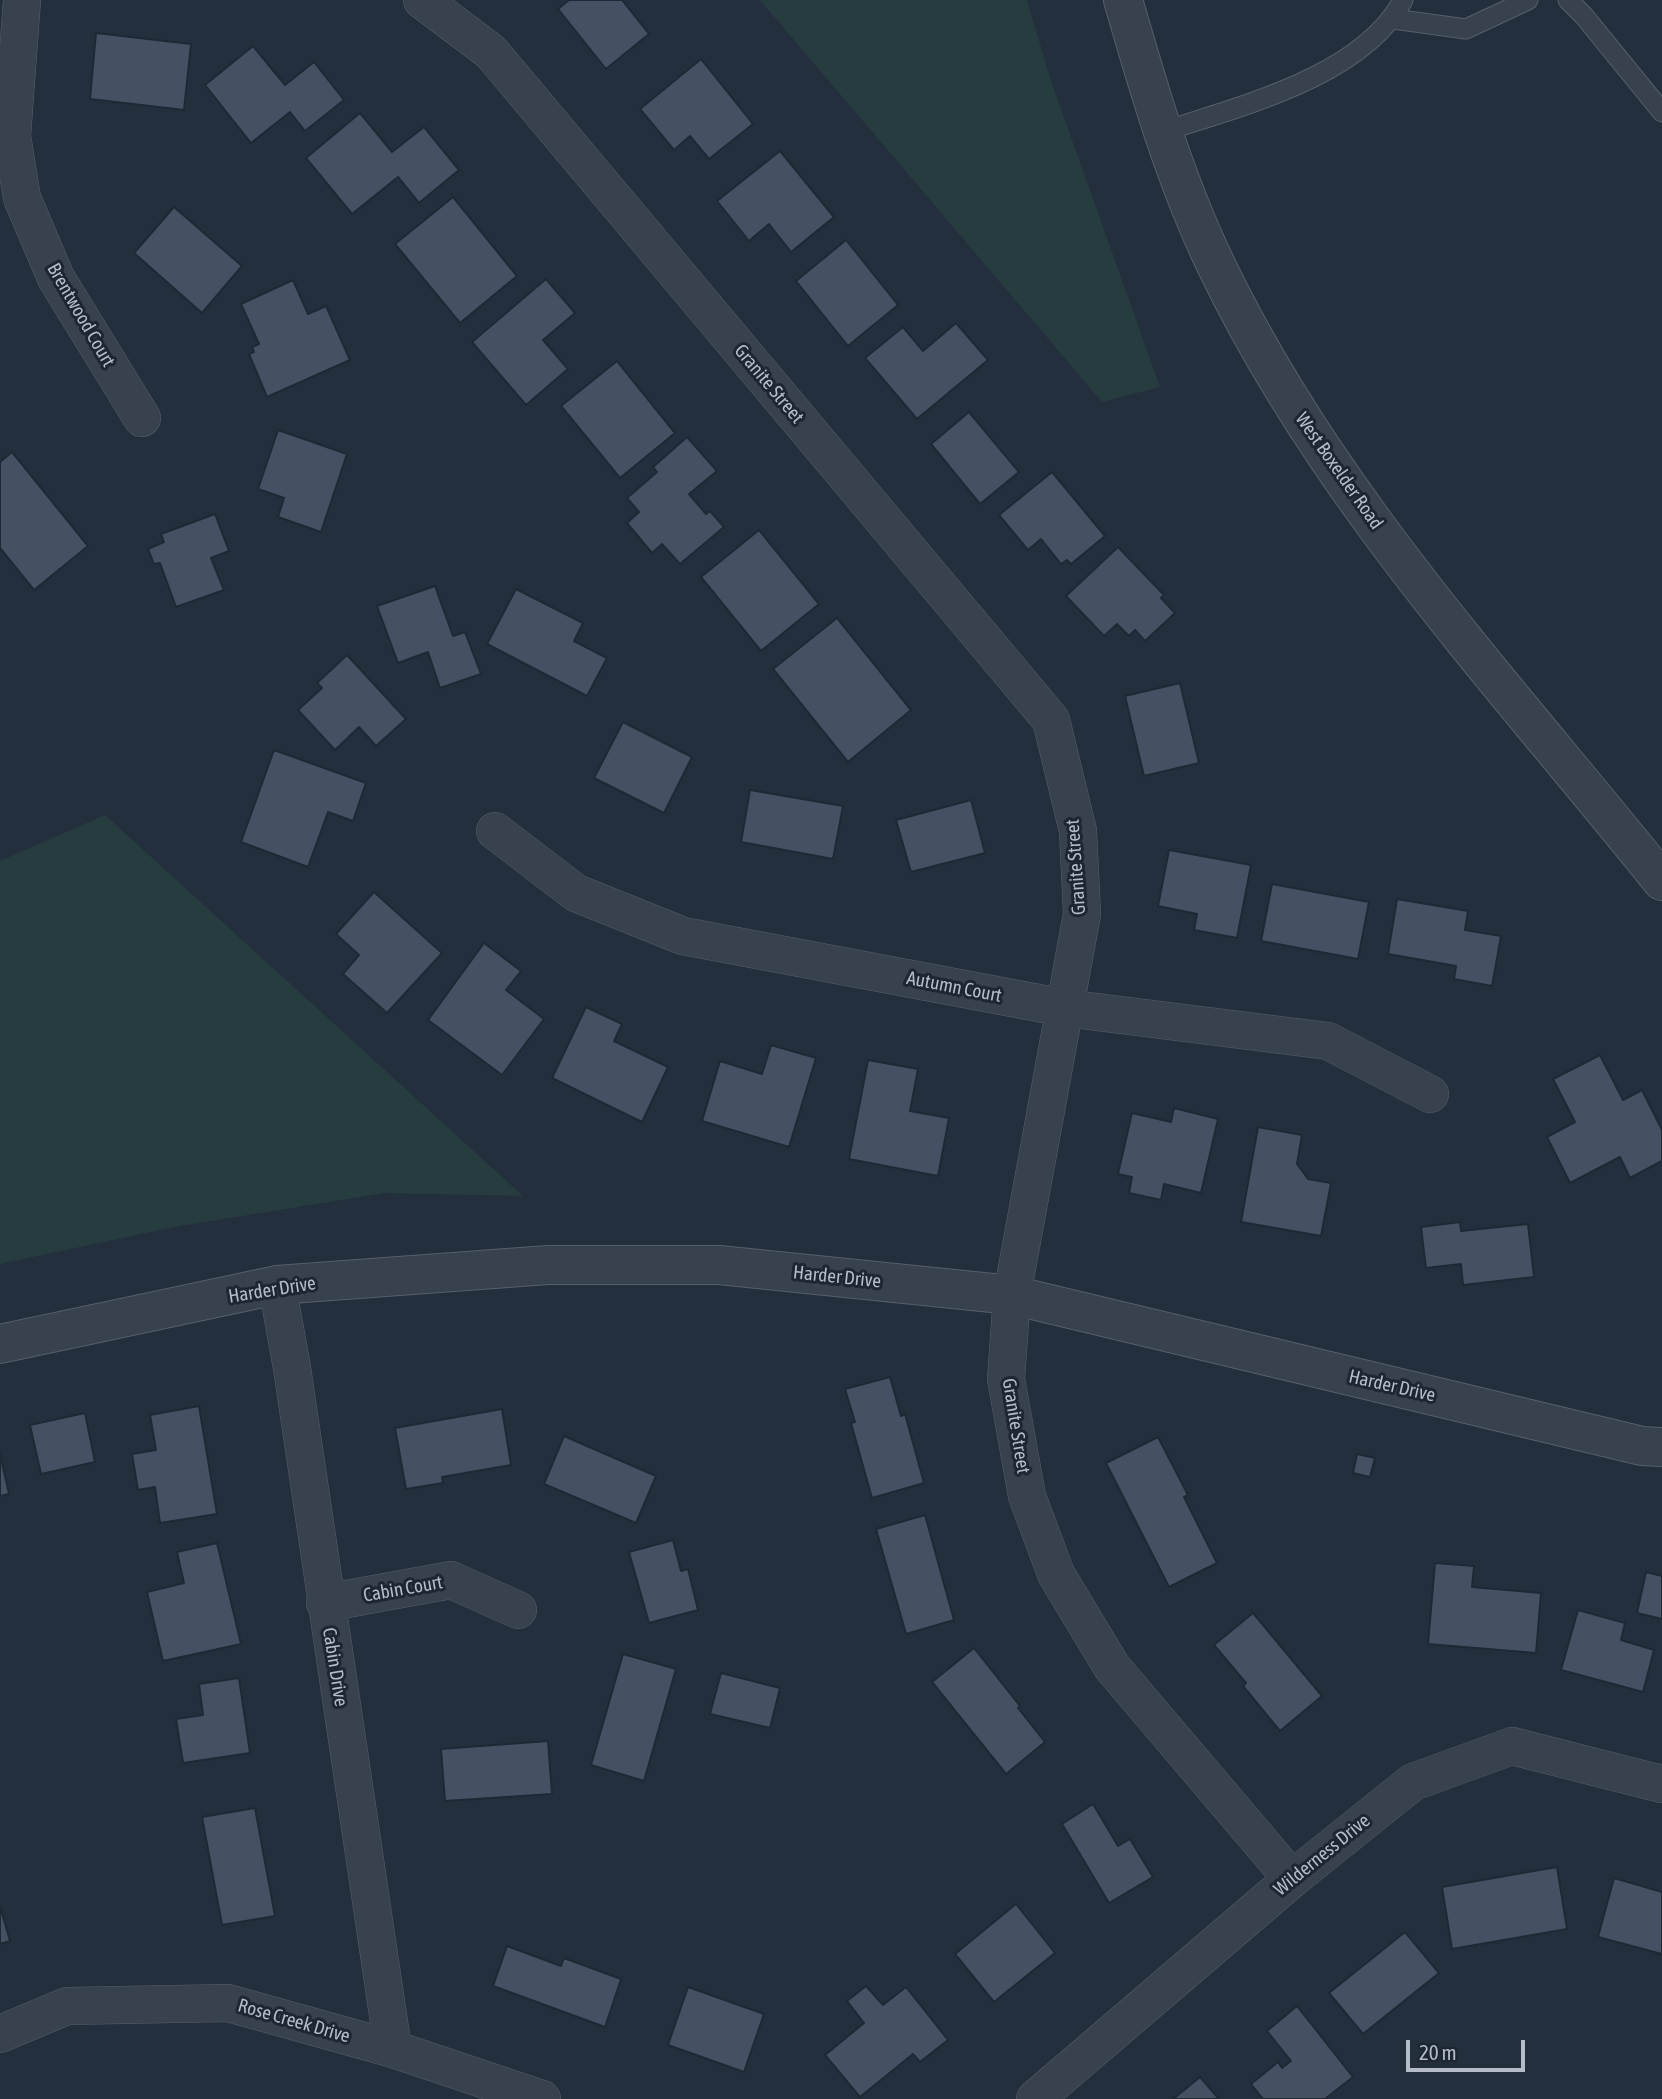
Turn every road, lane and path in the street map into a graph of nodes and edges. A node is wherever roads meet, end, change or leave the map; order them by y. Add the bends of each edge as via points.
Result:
1 (22, 0) edge
2 (422, 0) edge
3 (1123, 0) edge
4 (1403, 0) edge
5 (1528, 0) edge
6 (1568, 0) edge
7 (1393, 19) junction
8 (1662, 112) edge
9 (1162, 132) junction
10 (142, 418) dead end
11 (495, 831) dead end
12 (1662, 881) edge
13 (1065, 1008) junction
14 (1430, 1094) dead end
15 (277, 1286) junction
16 (1012, 1295) junction
17 (0, 1344) edge
18 (1662, 1447) edge
19 (325, 1603) junction
20 (518, 1610) dead end
21 (1662, 1784) edge
22 (1292, 1879) junction
23 (0, 2034) edge
24 (393, 2049) junction
25 (542, 2099) edge
26 (1035, 2099) edge

1 - 10 street, Brentwood Court via 12,136 22,198 56,278
2 - 13 street, Granite Street via 491,52 1051,720 1077,831 1082,914
3 - 9 street, West Boxelder Road
4 - 7 lane
5 - 7 lane via 1466,29
6 - 8 lane
7 - 9 lane via 1348,59 1272,95
9 - 12 street, West Boxelder Road via 1216,264 1286,394 1337,471 1436,604
11 - 13 street, Autumn Court via 576,893 683,936
13 - 14 street, Autumn Court via 1328,1041
13 - 16 street, Granite Street
15 - 16 street, Harder Drive via 548,1265 719,1265
15 - 17 street, Harder Drive
15 - 19 street, Cabin Drive
16 - 18 street, Harder Drive via 1629,1443
16 - 22 street, Granite Street via 1006,1379 1027,1496 1056,1574 1112,1667
19 - 20 street, Cabin Court via 451,1580
19 - 24 street, Cabin Drive
21 - 22 street, Wilderness Drive via 1512,1746 1413,1782
22 - 26 street, Wilderness Drive
23 - 24 street, Rose Creek Drive via 67,2006 228,2003
24 - 25 street, Rose Creek Drive

